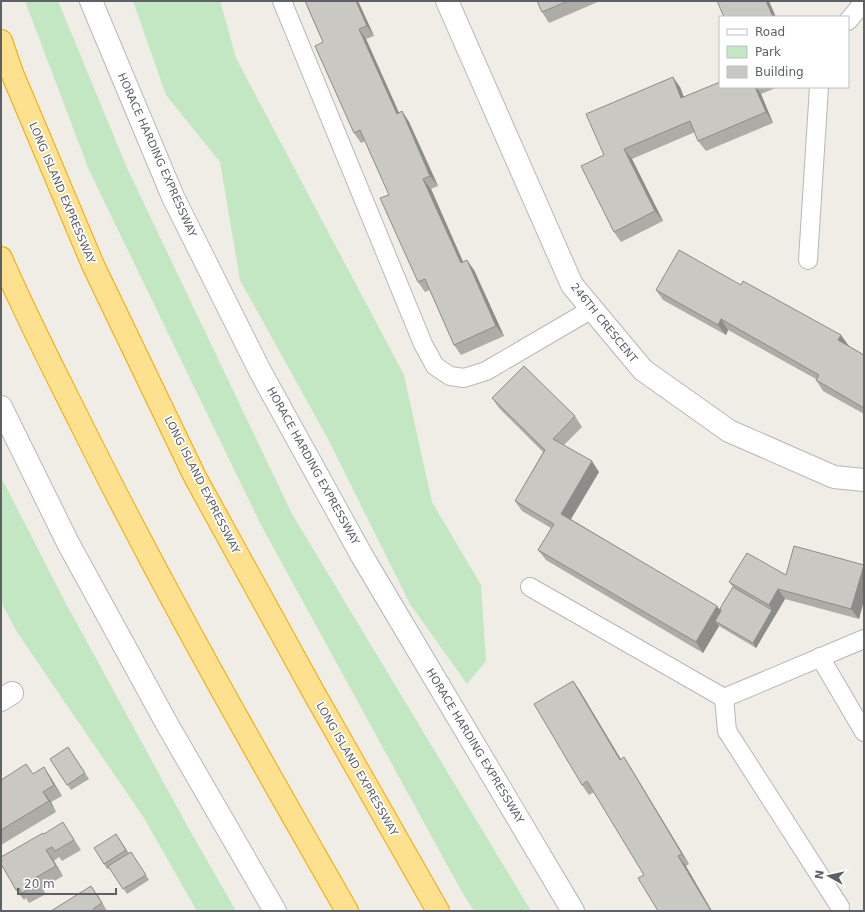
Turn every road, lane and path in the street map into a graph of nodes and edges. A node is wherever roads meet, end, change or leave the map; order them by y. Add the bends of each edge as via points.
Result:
1 (91, 1) edge
2 (282, 1) edge
3 (447, 1) edge
4 (864, 2) edge
5 (849, 20) edge
6 (1, 41) edge
7 (819, 88) edge
8 (1, 258) edge
9 (808, 260) dead end
10 (592, 309) junction
11 (1, 407) edge
12 (864, 480) edge
13 (530, 587) dead end
14 (864, 639) edge
15 (820, 657) junction
16 (724, 698) junction
17 (864, 732) edge
18 (840, 907) dead end
19 (274, 911) edge
20 (347, 911) edge
21 (438, 911) edge
22 (573, 911) edge

1 - 22 main road, HORACE HARDING EXPRESSWAY via 173,197 260,371 362,556
2 - 10 lane via 423,344 435,366 450,376 464,378 486,371
3 - 10 main road, 246TH CRESCENT via 572,286
4 - 5 lane
6 - 21 highway, LONG ISLAND EXPRESSWAY via 93,265 195,477
7 - 9 lane
8 - 20 highway via 19,301 126,514 242,728
10 - 12 main road, 246TH CRESCENT via 643,370 729,431 834,476
11 - 19 main road via 76,557
13 - 16 lane
14 - 15 lane
15 - 16 lane
15 - 17 lane
16 - 18 lane via 727,731

